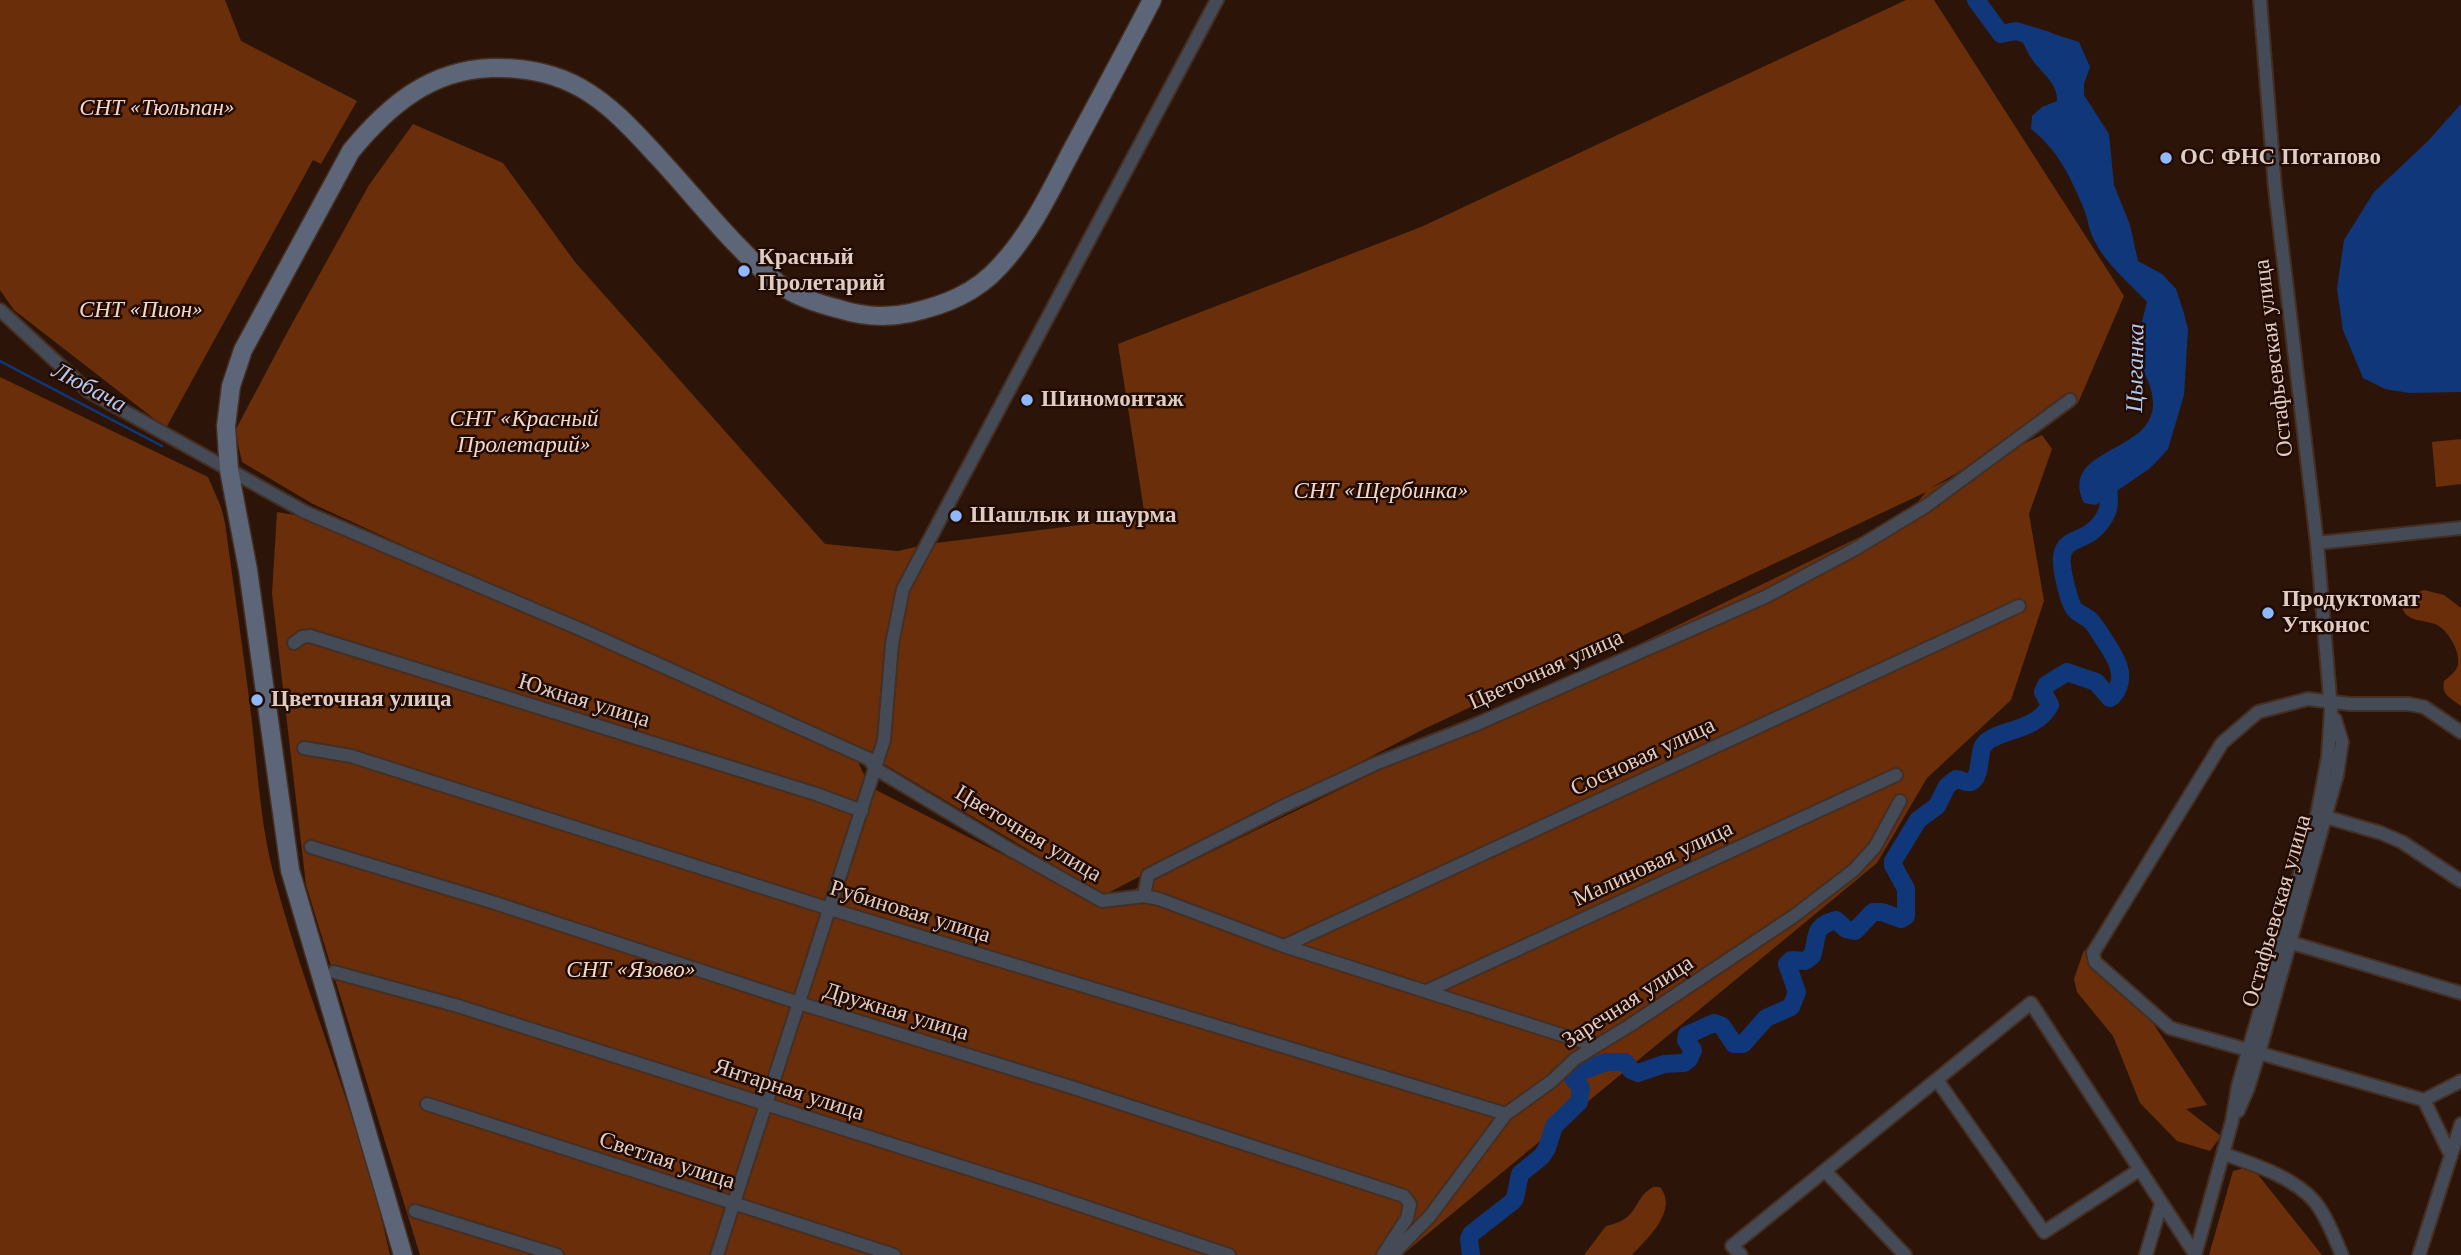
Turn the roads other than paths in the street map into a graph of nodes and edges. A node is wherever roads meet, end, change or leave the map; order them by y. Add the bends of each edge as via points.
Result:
1 (1152, 0) edge
2 (1217, 0) edge
3 (2260, 0) edge
4 (0, 310) edge
5 (2070, 400) dead end
6 (229, 470) junction
7 (2461, 528) edge
8 (2317, 543) junction
9 (2019, 606) dead end
10 (294, 643) dead end
11 (2331, 705) junction
12 (2461, 732) edge
13 (304, 748) dead end
14 (876, 769) junction
15 (1896, 775) dead end
16 (1900, 801) dead end
17 (862, 811) junction
18 (2326, 817) junction
19 (311, 847) dead end
20 (2461, 881) edge
21 (1144, 896) junction
22 (830, 909) junction
23 (2289, 942) junction
24 (1284, 946) junction
25 (334, 972) dead end
26 (1427, 992) junction
27 (2461, 993) edge
28 (799, 1003) junction
29 (1596, 1046) junction
30 (2253, 1051) junction
31 (1937, 1080) junction
32 (2461, 1081) edge
33 (2424, 1100) junction
34 (427, 1104) dead end
35 (765, 1104) junction
36 (1506, 1114) junction
37 (2461, 1124) edge
38 (2224, 1154) junction
39 (2451, 1156) junction
40 (2139, 1170) junction
41 (1825, 1171) junction
42 (2161, 1204) junction
43 (733, 1205) junction
44 (415, 1211) dead end
45 (403, 1255) edge
46 (557, 1255) edge
47 (717, 1255) edge
48 (894, 1255) edge
49 (1229, 1255) edge
50 (1383, 1255) edge
51 (1392, 1255) edge
52 (1741, 1255) edge
53 (1905, 1255) edge
54 (2146, 1255) edge
55 (2195, 1255) edge
56 (2342, 1255) edge
57 (2419, 1255) edge

1 - 6 main road via 1025,236 971,292 897,316 853,313 816,303 781,285 748,256 616,113 582,88 550,74 515,67 474,68 415,89 374,123 351,151 243,350 231,386 226,426
2 - 14 street via 903,589 891,644 884,740
3 - 8 street, Остафьевская улица via 2275,188
4 - 6 street, Цветочная улица via 88,391
5 - 21 street, Цветочная улица via 1926,506 1855,550 1752,602 1284,806 1148,875
6 - 14 street, Цветочная улица via 305,512 869,759
6 - 45 main road via 248,570 290,870
7 - 8 street
8 - 11 street, Остафьевская улица
9 - 24 street, Сосновая улица
10 - 17 street, Южная улица via 310,636
11 - 12 street via 2424,707
11 - 18 street, Остафьевская улица via 2342,742
11 - 30 street, Остафьевская улица via 2329,757 2317,815
11 - 30 street via 2308,699 2259,712 2222,744 2092,953 2095,962 2170,1028
13 - 22 street, Рубиновая улица via 351,756
14 - 17 street
14 - 21 street, Цветочная улица via 1102,901
15 - 26 street, Малиновая улица
16 - 29 street, Заречная улица via 1875,847 1854,870 1794,916
17 - 22 street
18 - 20 street via 2402,842
18 - 23 street, Остафьевская улица
19 - 28 street, Дружная улица
21 - 24 street
22 - 28 street
22 - 36 street, Рубиновая улица
23 - 27 street
23 - 30 street, Остафьевская улица
24 - 26 street
25 - 35 street, Янтарная улица via 458,1006
26 - 29 street
28 - 35 street
28 - 50 street, Дружная улица via 1404,1196 1410,1205 1407,1218
29 - 36 street, Заречная улица
30 - 33 street
30 - 38 street, Остафьевская улица via 2234,1102
31 - 40 street via 2044,1232
31 - 40 street via 2031,1003
31 - 41 street
32 - 33 street
33 - 39 street
34 - 43 street, Светлая улица
35 - 43 street
35 - 49 street, Янтарная улица
36 - 51 street, Заречная улица via 1430,1216
37 - 39 street
38 - 55 street, Остафьевская улица
38 - 56 street via 2287,1180 2314,1200
39 - 57 street
40 - 42 street
41 - 52 street via 1732,1246
41 - 53 street
42 - 54 street
42 - 55 street
43 - 47 street
43 - 48 street, Светлая улица
44 - 46 street

